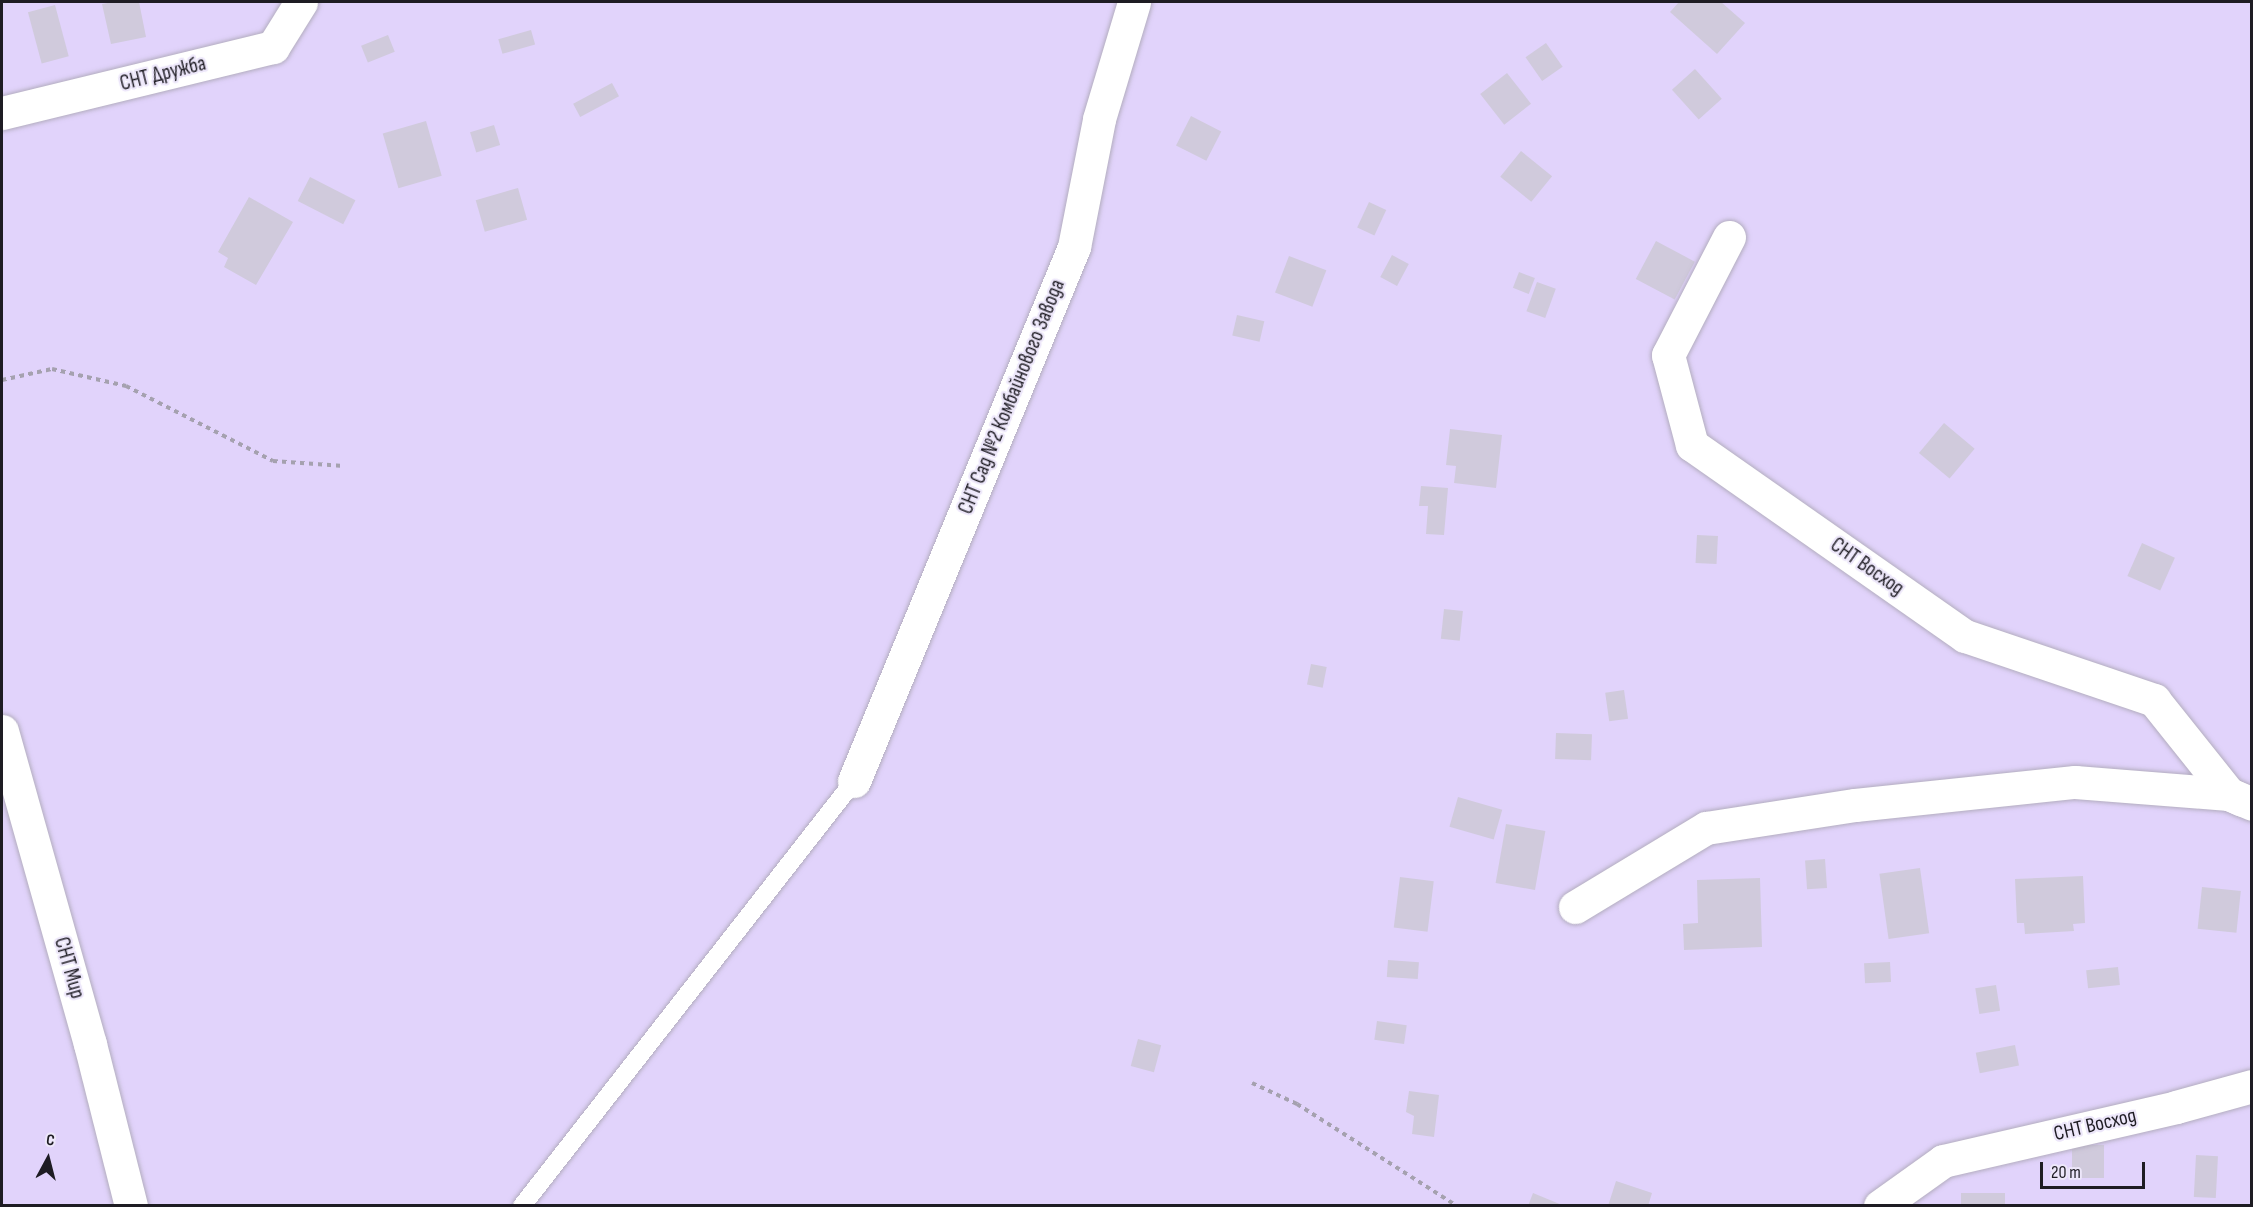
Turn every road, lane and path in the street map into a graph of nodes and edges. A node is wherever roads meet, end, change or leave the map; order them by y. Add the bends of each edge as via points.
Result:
1 (301, 2) edge
2 (1134, 2) edge
3 (2, 113) edge
4 (1729, 237) dead end
5 (2, 380) edge
6 (344, 466) dead end
7 (2, 731) edge
8 (854, 781) joint
9 (2240, 799) edge
10 (1575, 907) dead end
11 (1252, 1083) dead end
12 (2252, 1086) edge
13 (131, 1206) edge
14 (522, 1206) edge
15 (1457, 1206) edge
16 (1880, 1206) edge

1 - 3 street, СНТ Дружба via 273,47
2 - 8 street, СНТ Сад №2 Комбайнового Завода via 1099,119 1074,247
4 - 9 street, СНТ Восход via 1668,355 1692,445 1965,636 2154,700
5 - 6 path via 52,369 126,386 273,460
7 - 13 street, СНТ Мир
8 - 14 lane
9 - 10 street, СНТ Восход via 2075,782 1855,805 1706,828
11 - 15 path via 1297,1104
12 - 16 street, СНТ Восход via 1943,1161

